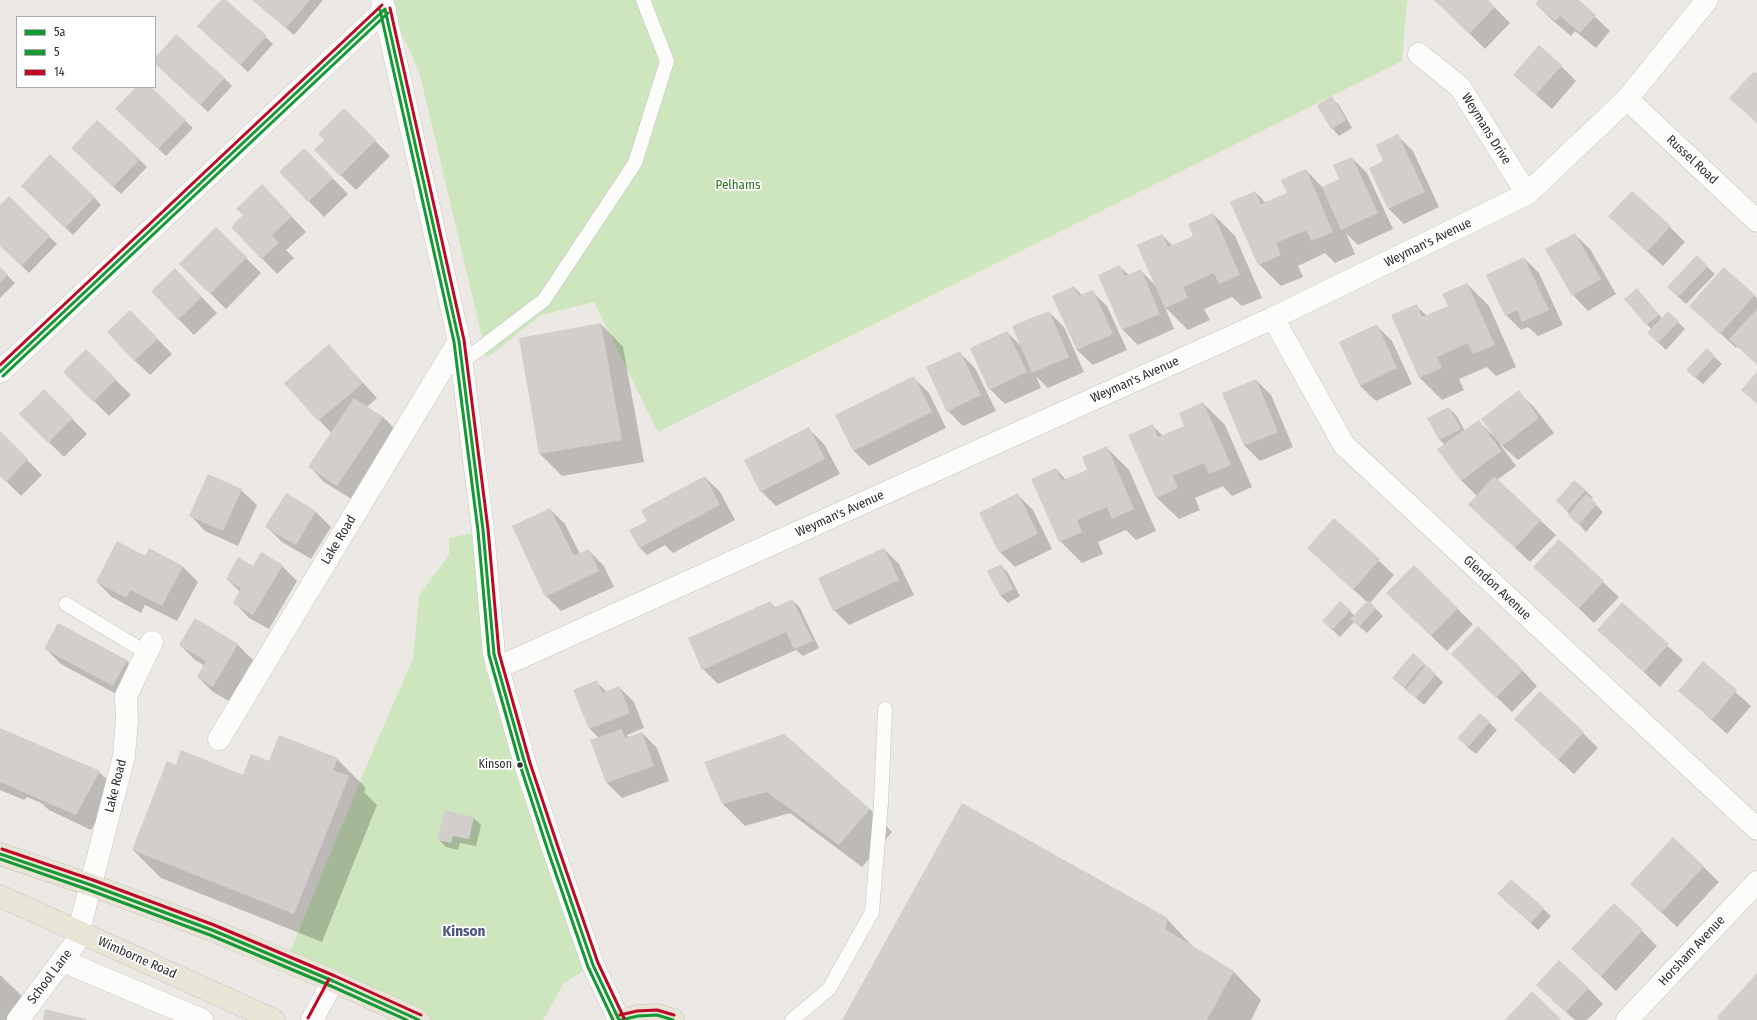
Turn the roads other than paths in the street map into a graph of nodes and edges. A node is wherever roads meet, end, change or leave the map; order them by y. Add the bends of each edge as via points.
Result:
1 (643, 0) edge
2 (1707, 0) edge
3 (383, 4) edge
4 (1419, 54) dead end
5 (1627, 99) junction
6 (1527, 194) junction
7 (1757, 221) edge
8 (1273, 318) junction
9 (459, 341) junction
10 (461, 363) junction
11 (0, 372) edge
12 (66, 604) dead end
13 (149, 647) joint
14 (498, 668) junction
15 (885, 709) dead end
16 (219, 739) dead end
17 (1757, 830) edge
18 (0, 854) edge
19 (1757, 882) edge
20 (91, 885) junction
21 (0, 896) edge
22 (79, 932) junction
23 (63, 961) junction
24 (333, 981) junction
25 (18, 1020) edge
26 (202, 1020) edge
27 (274, 1020) edge
28 (312, 1020) edge
29 (419, 1020) edge
30 (620, 1020) edge
31 (673, 1020) edge
32 (792, 1020) edge
33 (1627, 1020) edge

1 - 10 lane via 667,62 635,163 544,300
2 - 5 street, Weyman's Avenue
3 - 9 street
3 - 11 street
4 - 6 street, Weymans Drive via 1460,87
5 - 6 street, Weyman's Avenue
5 - 7 street, Russel Road
6 - 8 street, Weyman's Avenue
8 - 14 street, Weyman's Avenue
8 - 17 street, Glendon Avenue via 1344,445
9 - 10 street
9 - 16 street, Lake Road
10 - 14 street via 483,530 494,654
12 - 13 lane
13 - 20 street, Lake Road via 126,696 124,756
14 - 30 street via 525,764 593,965
15 - 32 lane via 881,803 872,912 829,989
18 - 20 main road
19 - 33 street, Horsham Avenue
20 - 22 street, Lake Road
20 - 24 main road via 212,930
21 - 22 main road, Wimborne Road
22 - 23 street, School Lane via 76,942
22 - 27 main road, Wimborne Road
23 - 25 street, School Lane
23 - 26 street
24 - 28 street
24 - 29 main road
30 - 31 main road via 657,1015

